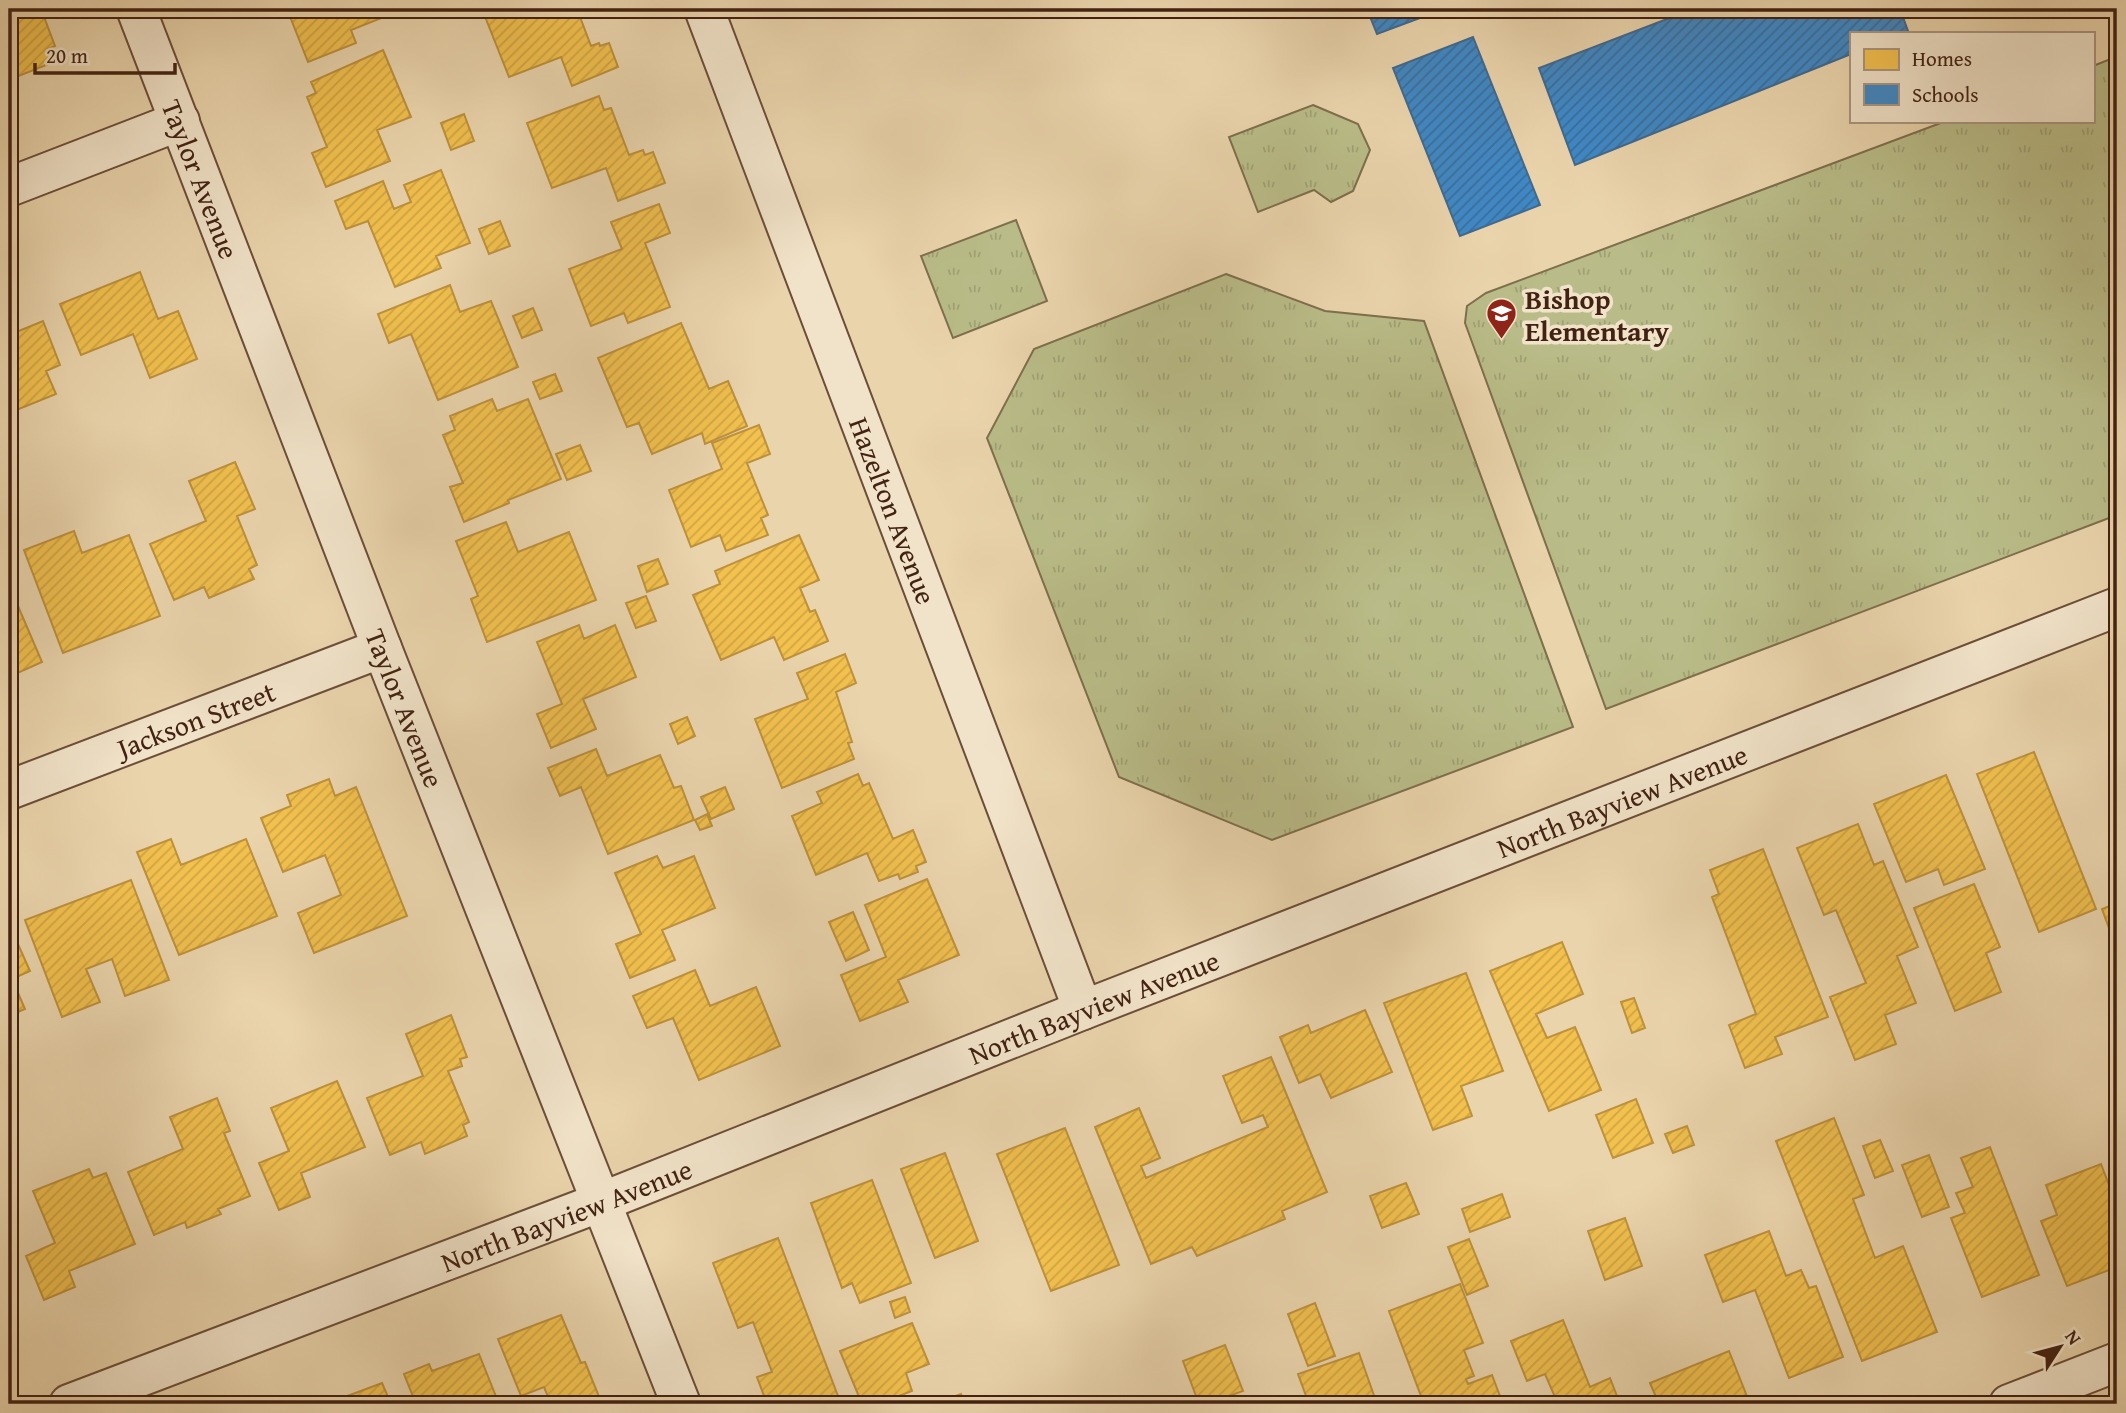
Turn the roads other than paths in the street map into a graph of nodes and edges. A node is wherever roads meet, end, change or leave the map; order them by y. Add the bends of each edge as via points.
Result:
1 (136, 9) edge
2 (704, 9) edge
3 (180, 121) junction
4 (9, 187) edge
5 (2117, 607) edge
6 (382, 648) junction
7 (9, 790) edge
8 (1083, 1010) junction
9 (601, 1202) junction
10 (2117, 1362) edge
11 (69, 1404) edge
12 (681, 1404) edge
13 (2009, 1404) edge

1 - 3 street, Taylor Avenue
2 - 8 street, Hazelton Avenue
3 - 4 street
3 - 6 street, Taylor Avenue
5 - 8 street, North Bayview Avenue
6 - 7 street, Jackson Street
6 - 9 street, Taylor Avenue
8 - 9 street, North Bayview Avenue
9 - 11 street, North Bayview Avenue
9 - 12 street, Taylor Avenue
10 - 13 street

